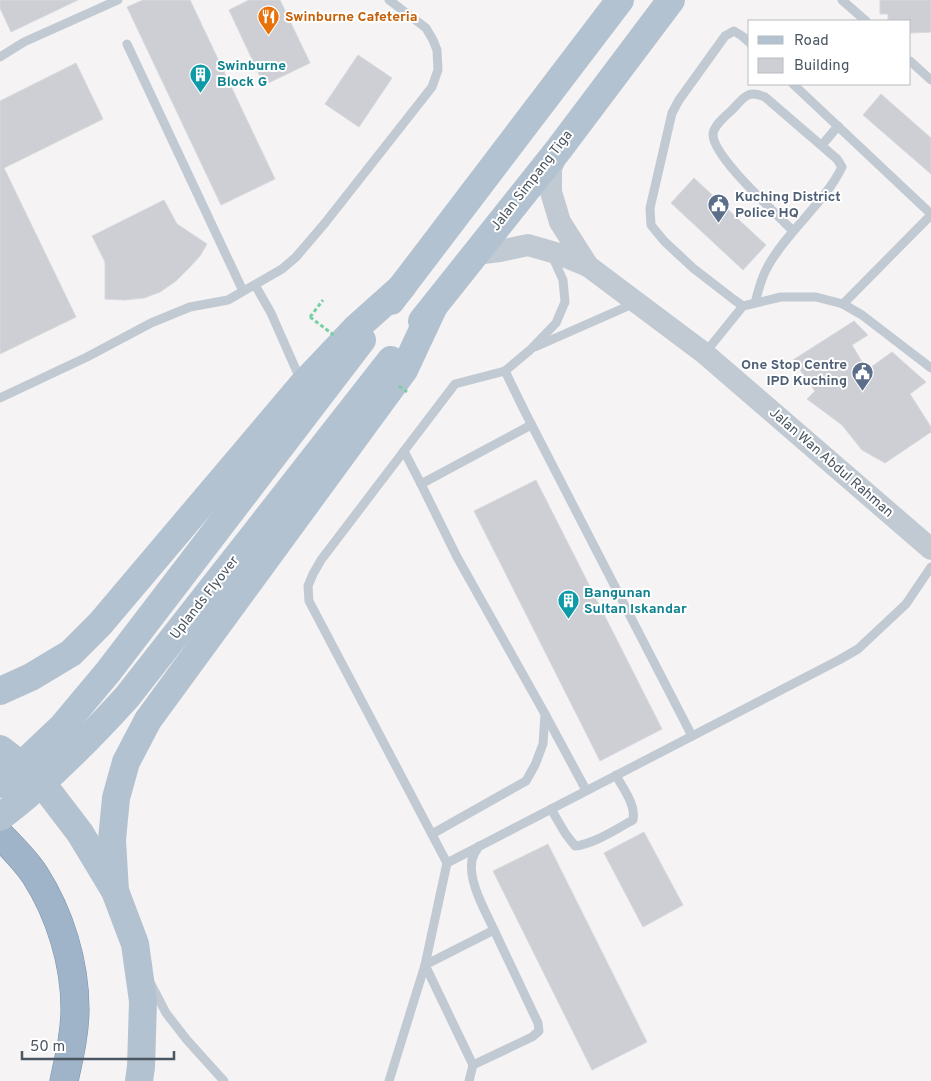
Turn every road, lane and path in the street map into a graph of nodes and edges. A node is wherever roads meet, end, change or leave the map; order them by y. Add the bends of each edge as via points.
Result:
1 (118, 0) edge
2 (389, 0) edge
3 (620, 0) edge
4 (671, 0) edge
5 (842, 0) edge
6 (865, 20) edge
7 (748, 41) edge
8 (127, 44) dead end
9 (0, 57) edge
10 (911, 62) edge
11 (931, 80) edge
12 (794, 85) edge
13 (838, 126) junction
14 (822, 145) junction
15 (559, 148) junction
16 (931, 214) edge
17 (793, 231) junction
18 (545, 249) junction
19 (475, 254) junction
20 (588, 266) junction
21 (255, 285) junction
22 (402, 287) junction
23 (243, 291) junction
24 (323, 300) dead end
25 (636, 302) junction
26 (755, 303) junction
27 (843, 304) junction
28 (743, 306) junction
29 (433, 308) junction
30 (310, 317) dead end
31 (530, 350) junction
32 (704, 353) junction
33 (391, 360) joint
34 (931, 368) edge
35 (505, 372) junction
36 (303, 384) junction
37 (0, 398) edge
38 (531, 425) junction
39 (404, 451) junction
40 (422, 484) junction
41 (931, 549) edge
42 (931, 567) edge
43 (0, 691) edge
44 (545, 714) junction
45 (692, 736) junction
46 (0, 749) edge
47 (616, 775) junction
48 (0, 784) edge
49 (586, 790) junction
50 (551, 809) junction
51 (0, 817) edge
52 (432, 834) junction
53 (0, 835) edge
54 (479, 846) junction
55 (447, 862) junction
56 (114, 891) junction
57 (494, 930) junction
58 (134, 944) junction
59 (425, 966) junction
60 (473, 1065) junction
61 (64, 1081) edge
62 (138, 1081) edge
63 (224, 1081) edge
64 (389, 1081) edge
65 (469, 1081) edge

1 - 9 lane via 24,42
2 - 21 lane via 426,28 433,40 438,70 432,87 296,257
3 - 22 main road
4 - 15 main road, Jalan Simpang Tiga
5 - 6 lane
7 - 28 lane via 734,31 725,36 679,100 672,113 650,208 651,225 664,241
8 - 23 lane
10 - 11 lane
12 - 13 lane
13 - 14 lane
13 - 16 lane
14 - 17 lane via 842,167 838,177
14 - 17 lane via 765,96 756,93 746,95 713,134 726,161
15 - 19 main road, Jalan Simpang Tiga
15 - 20 street via 551,170 551,192 560,222
16 - 27 lane
17 - 26 lane via 767,267
18 - 19 street via 528,245
18 - 20 street
18 - 31 lane via 563,280 565,302 556,324
19 - 29 main road, Jalan Simpang Tiga
20 - 25 street, Jalan Wan Abdul Rahman
21 - 23 lane
21 - 36 lane
22 - 36 main road via 355,329
22 - 48 main road, bridge via 108,672 62,727
23 - 37 lane via 228,300 190,306 151,323
24 - 30 path
25 - 31 lane
25 - 32 street, Jalan Wan Abdul Rahman
26 - 27 lane via 780,298 816,297
26 - 28 lane
27 - 34 lane
28 - 32 lane
29 - 33 main road, Jalan Simpang Tiga
29 - 56 main road via 404,370 148,720 126,762 116,798 112,840
31 - 35 lane
32 - 41 street, Jalan Wan Abdul Rahman
33 - 51 main road, Uplands Flyover, bridge via 127,697 84,744
35 - 38 lane
35 - 39 lane via 455,384
36 - 43 main road via 71,654
38 - 40 lane
38 - 45 lane
39 - 40 lane
39 - 52 lane via 313,574 308,586 309,601
40 - 44 lane via 457,557
42 - 45 lane via 906,604 858,649
44 - 49 lane
44 - 52 lane via 543,744 526,781
45 - 47 lane
46 - 56 main road via 38,778 57,801 80,832
47 - 49 lane
47 - 50 lane via 634,813 633,820 608,834 575,846
49 - 50 lane
50 - 54 lane
52 - 55 lane
53 - 61 highway via 35,874 63,936 72,971 75,1010
54 - 55 lane
54 - 57 lane via 472,858 473,883
55 - 59 lane
56 - 58 main road
57 - 59 lane
57 - 60 lane via 539,1031
58 - 62 main road via 143,1001
58 - 63 lane via 166,1013
59 - 60 lane
59 - 64 lane
60 - 65 lane

